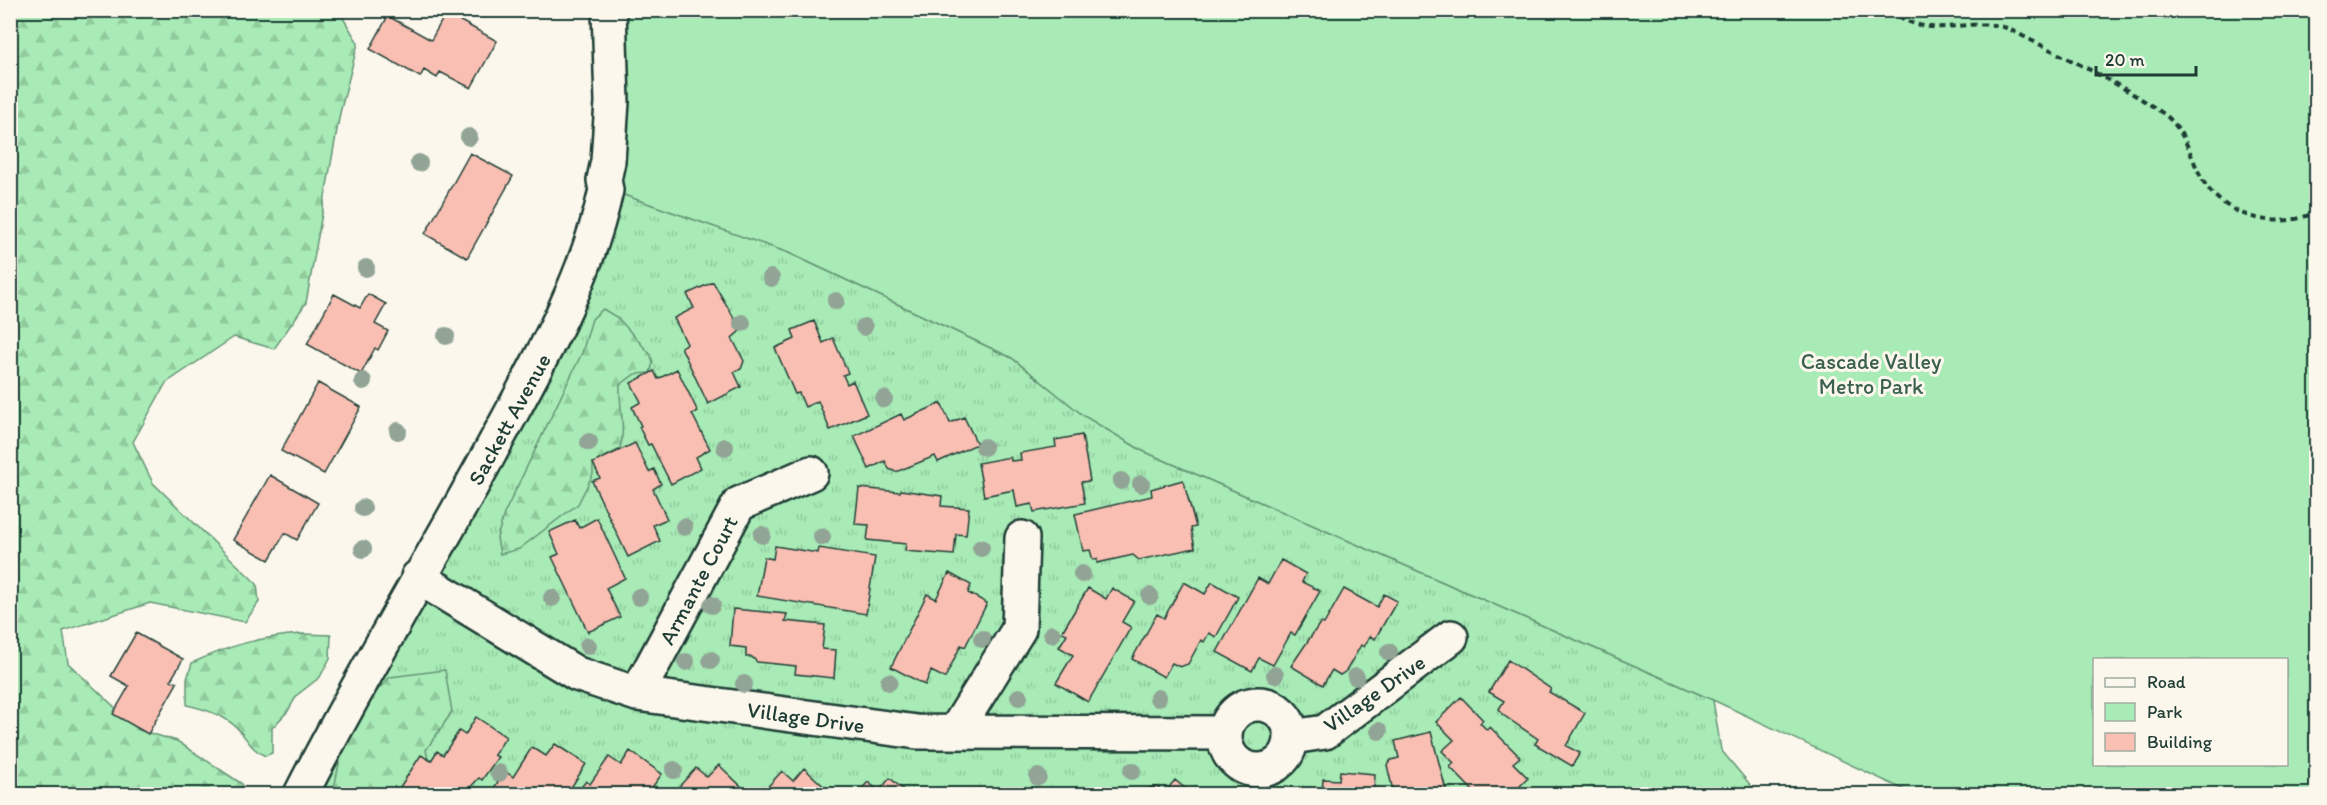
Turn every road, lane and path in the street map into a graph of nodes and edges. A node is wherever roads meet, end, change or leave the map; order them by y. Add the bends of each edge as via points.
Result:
1 (609, 10) edge
2 (1890, 10) edge
3 (2316, 212) edge
4 (811, 472) dead end
5 (1022, 538) dead end
6 (418, 577) junction
7 (1450, 637) dead end
8 (637, 694) junction
9 (956, 732) junction
10 (1225, 733) junction
11 (1292, 737) junction
12 (301, 795) edge

1 - 6 street, Sackett Avenue via 612,102 606,190 584,267 552,339 450,527
2 - 3 path via 1914,26 1929,29 1995,24 2007,28 2165,115 2179,129 2207,187 2238,212 2261,220 2282,221
4 - 8 street, Armante Court via 739,504
5 - 9 street via 1019,629
6 - 8 street, Village Drive via 576,674
6 - 12 street, Sackett Avenue
7 - 11 street, Village Drive via 1325,732
8 - 9 street, Village Drive via 917,732
9 - 10 street, Village Drive
10 - 11 street, Village Drive via 1235,713 1255,703 1276,708 1285,716
10 - 11 street, Village Drive via 1230,754 1246,768 1256,770 1276,765 1284,758

